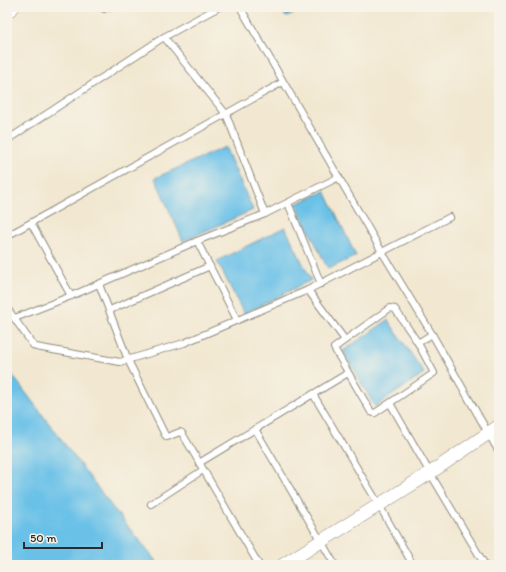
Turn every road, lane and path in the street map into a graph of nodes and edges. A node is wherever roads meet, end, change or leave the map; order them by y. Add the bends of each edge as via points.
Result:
1 (13, 7) edge
2 (219, 7) edge
3 (240, 7) edge
4 (7, 12) edge
5 (164, 38) junction
6 (283, 82) junction
7 (226, 114) junction
8 (7, 140) edge
9 (339, 177) junction
10 (288, 203) junction
11 (265, 214) junction
12 (450, 217) dead end
13 (31, 223) junction
14 (7, 236) edge
15 (197, 241) junction
16 (382, 252) junction
17 (210, 266) junction
18 (99, 284) junction
19 (321, 284) junction
20 (308, 290) junction
21 (71, 296) junction
22 (7, 308) edge
23 (110, 310) junction
24 (15, 318) junction
25 (237, 320) junction
26 (432, 334) junction
27 (345, 340) junction
28 (418, 343) junction
29 (128, 360) junction
30 (348, 373) junction
31 (313, 394) junction
32 (390, 403) junction
33 (255, 429) junction
34 (494, 429) edge
35 (499, 452) edge
36 (199, 463) junction
37 (203, 470) junction
38 (430, 473) junction
39 (151, 504) dead end
40 (379, 505) junction
41 (321, 541) junction
42 (260, 565) edge
43 (283, 565) edge
44 (335, 565) edge
45 (413, 565) edge
46 (485, 565) edge

1 - 4 street
2 - 5 lane
3 - 6 lane
5 - 7 lane
5 - 8 lane
6 - 7 lane
6 - 9 lane
7 - 11 lane
7 - 13 lane
9 - 10 lane
9 - 16 lane
10 - 11 lane
10 - 19 lane
11 - 15 lane
12 - 16 lane
13 - 14 lane
13 - 21 lane
15 - 17 lane
15 - 18 lane
16 - 19 lane
16 - 26 lane
17 - 23 lane
17 - 25 lane
18 - 21 lane
18 - 23 lane
19 - 20 lane
20 - 25 lane
20 - 27 lane
21 - 24 lane
22 - 24 lane
23 - 29 lane
24 - 29 lane via 36,347 120,362
25 - 29 lane via 184,342
26 - 28 lane
26 - 34 lane
27 - 28 lane via 393,308
27 - 30 lane via 334,348
28 - 32 lane via 434,373
29 - 36 lane via 165,435 169,437 181,432
30 - 31 lane
30 - 32 lane via 371,412 375,413
31 - 33 lane
31 - 40 lane
32 - 38 lane
33 - 36 lane
33 - 41 lane
34 - 35 lane
34 - 38 street
36 - 37 lane
37 - 39 lane
37 - 42 lane
38 - 40 street
38 - 46 lane
40 - 41 street
40 - 45 lane
41 - 43 street
41 - 44 lane

